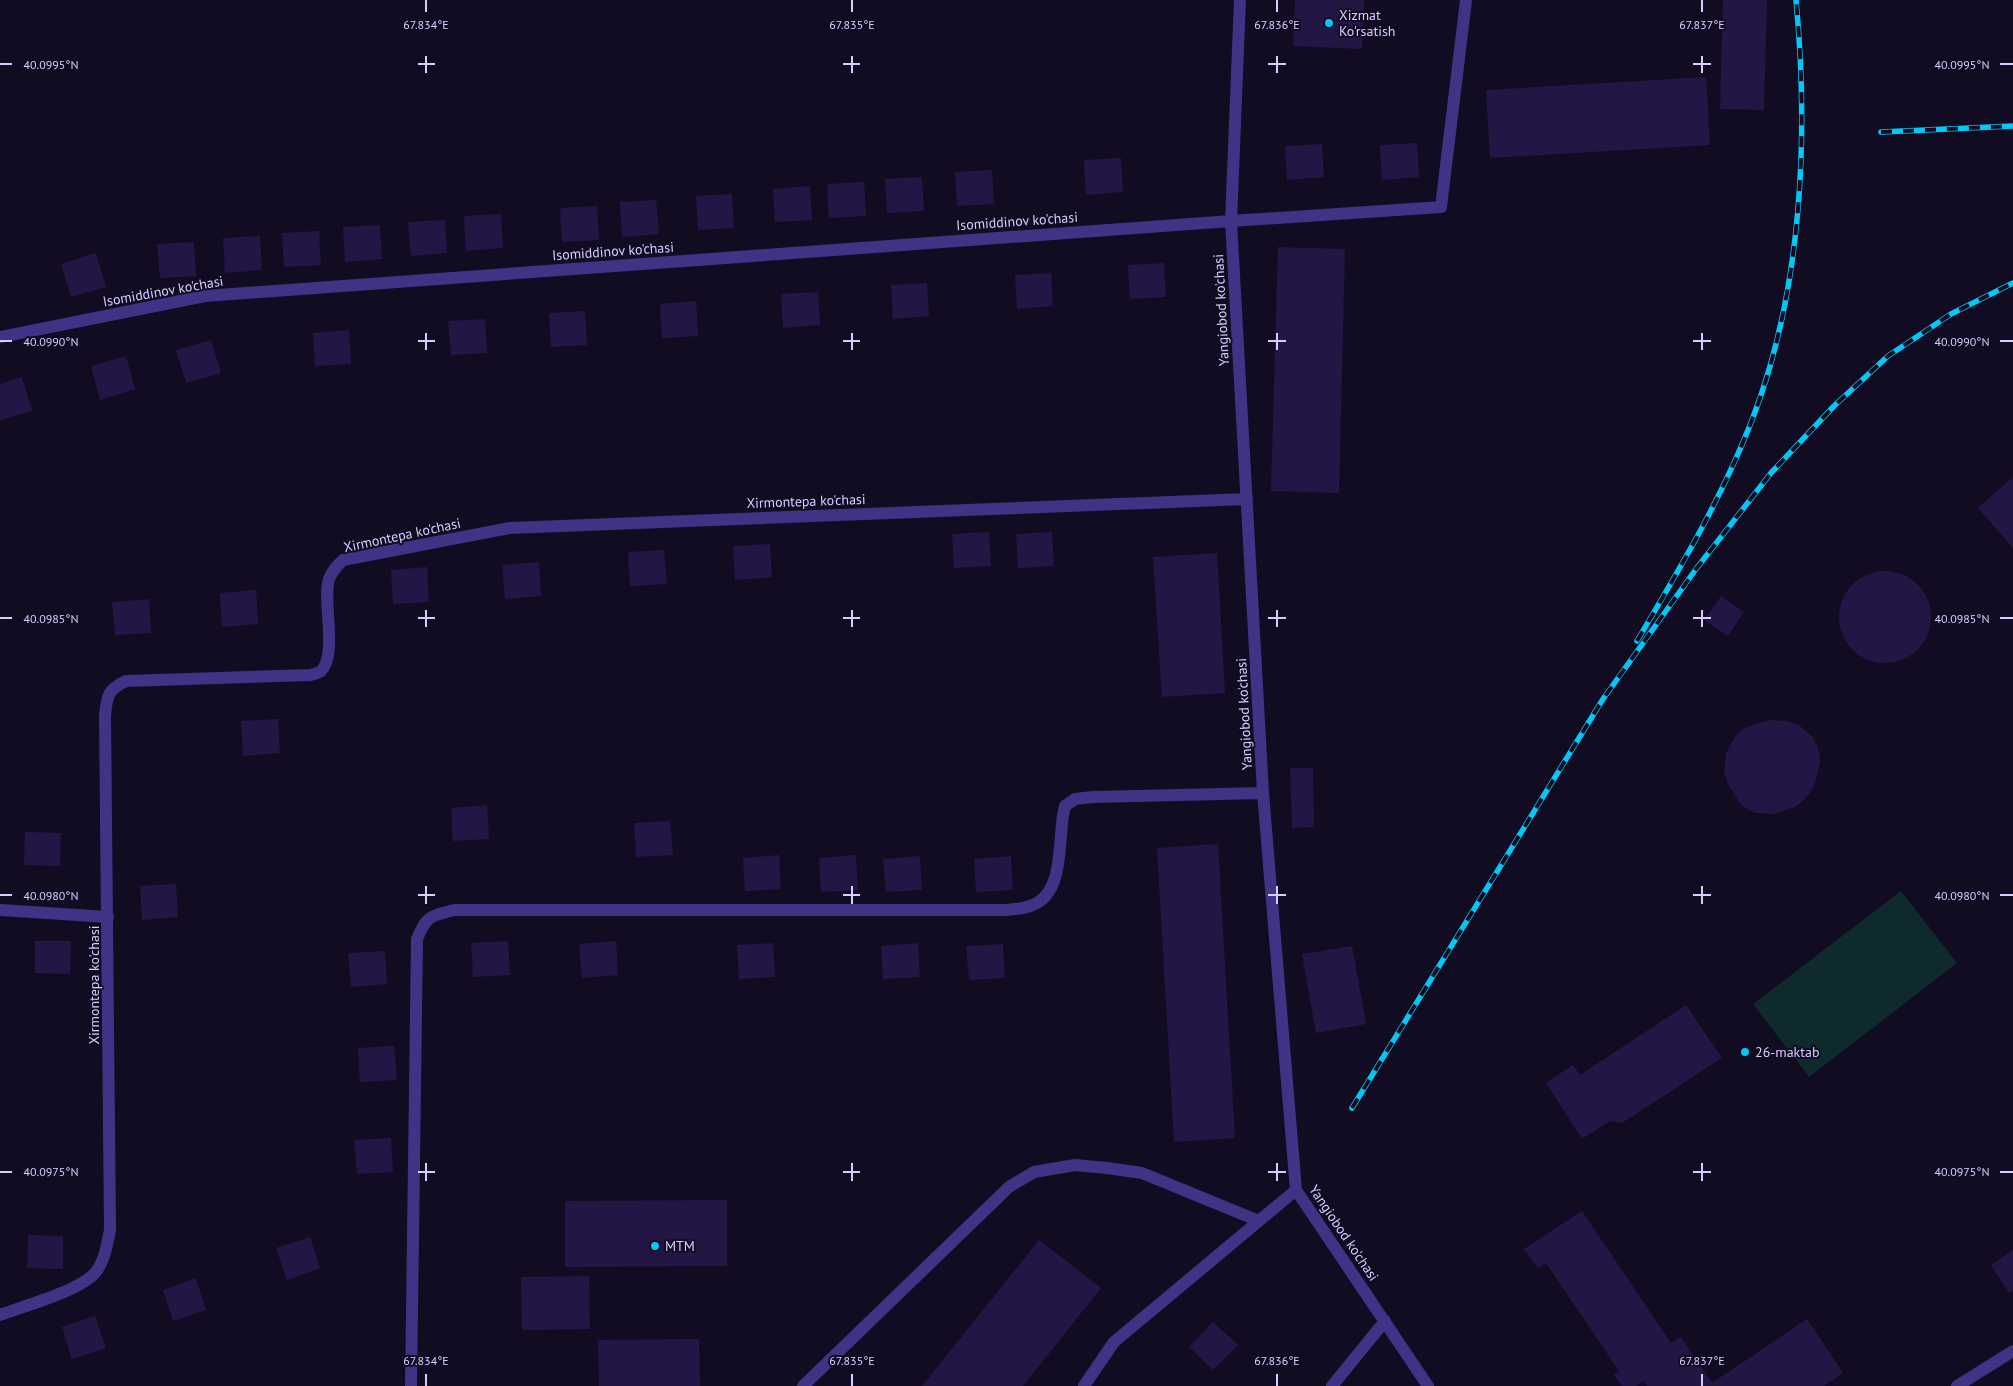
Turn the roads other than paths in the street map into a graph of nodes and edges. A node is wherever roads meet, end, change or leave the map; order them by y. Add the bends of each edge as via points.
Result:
1 (1240, 0) edge
2 (1466, 0) edge
3 (1231, 221) junction
4 (0, 337) edge
5 (1247, 499) junction
6 (1263, 793) junction
7 (0, 910) edge
8 (108, 917) junction
9 (1296, 1190) junction
10 (1259, 1221) junction
11 (0, 1315) edge
12 (1384, 1321) junction
13 (2013, 1351) edge
14 (412, 1386) edge
15 (803, 1386) edge
16 (1084, 1386) edge
17 (1332, 1386) edge
18 (1428, 1386) edge
19 (1957, 1386) edge

1 - 3 street, Yangiobod ko'chasi
2 - 3 street, Isomiddinov ko'chasi via 1441,207
3 - 4 street, Isomiddinov ko'chasi via 205,296
3 - 5 street, Yangiobod ko'chasi
5 - 6 street, Yangiobod ko'chasi
5 - 8 street, Xirmontepa ko'chasi via 510,528 343,560 334,568 328,581 328,649 321,671 311,675 126,681 112,688 106,699 105,716
6 - 9 street, Yangiobod ko'chasi
6 - 14 street via 1075,799 1065,806 1062,815 1060,855 1055,877 1047,894 1025,908 454,910 436,914 423,923 417,940
7 - 8 street
8 - 11 street, Xirmontepa ko'chasi via 110,1230 104,1255 94,1273 78,1286
9 - 10 street
9 - 12 street, Yangiobod ko'chasi
10 - 15 street via 1142,1173 1075,1166 1034,1172 1009,1187
10 - 16 street via 1114,1342
12 - 17 street
12 - 18 street, Yangiobod ko'chasi
13 - 19 street

